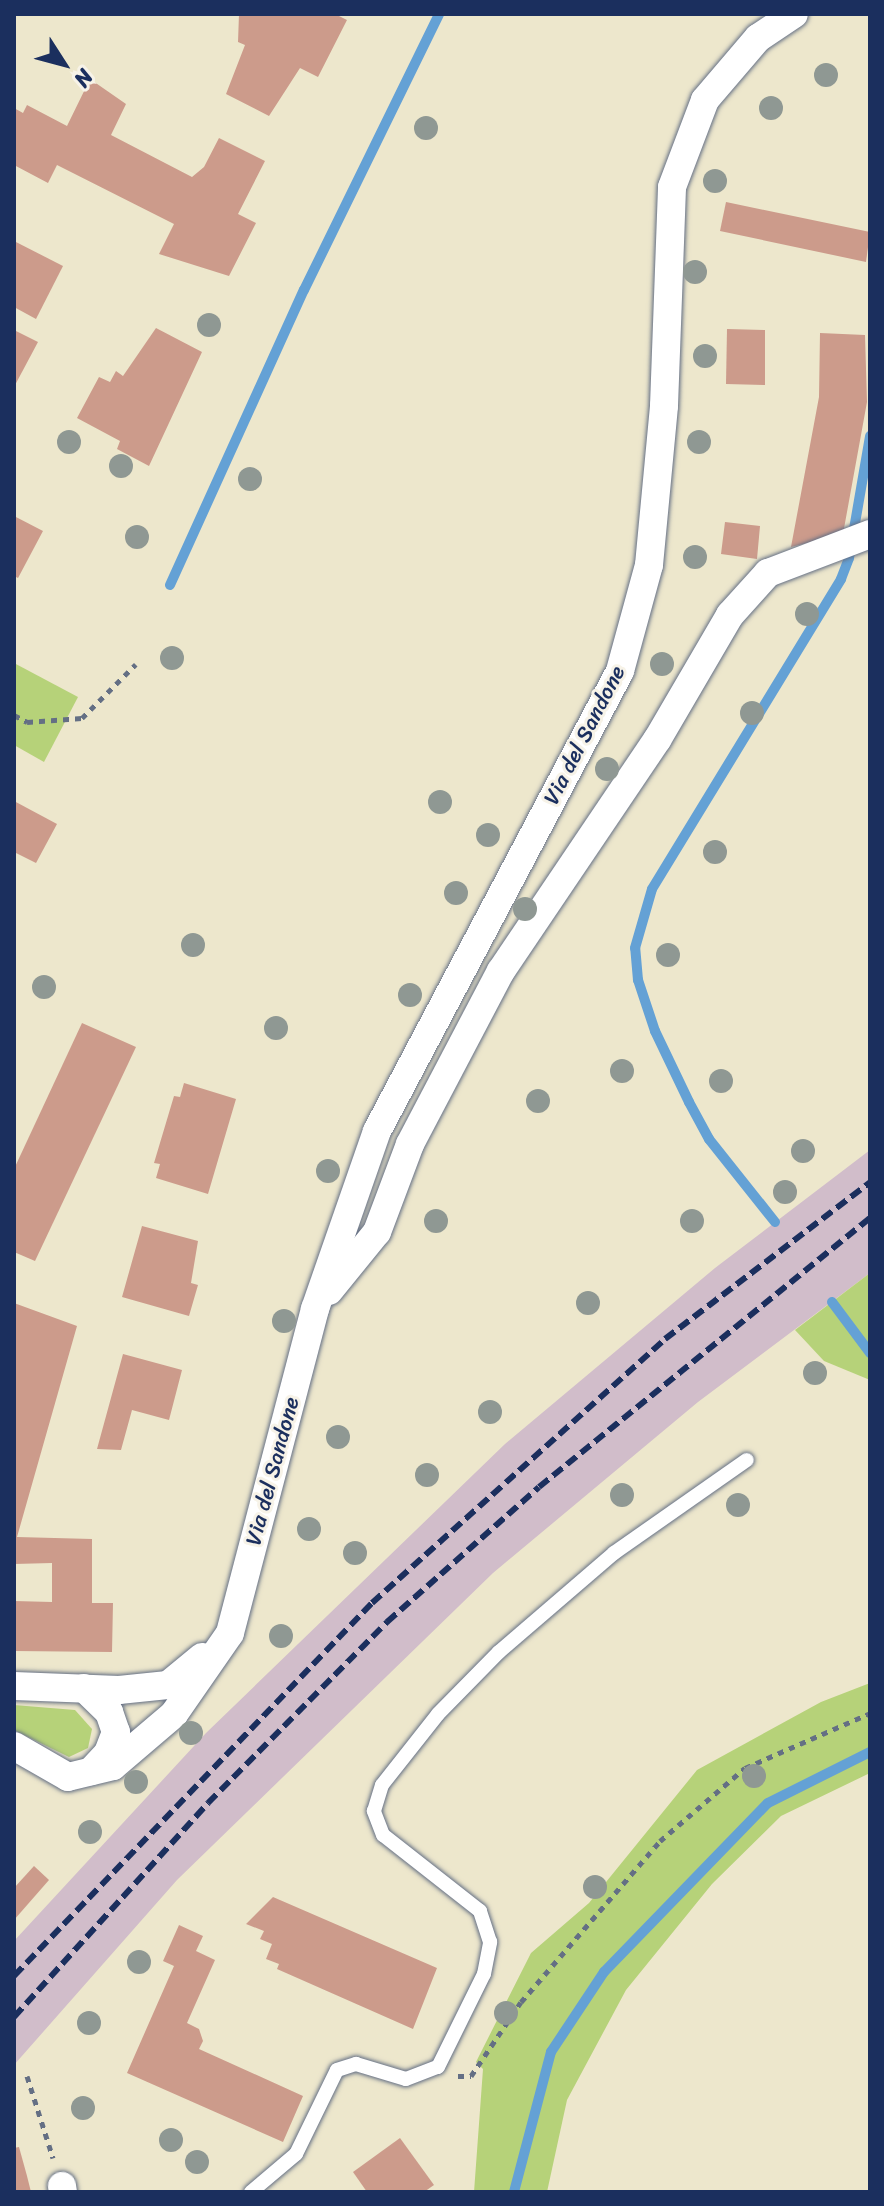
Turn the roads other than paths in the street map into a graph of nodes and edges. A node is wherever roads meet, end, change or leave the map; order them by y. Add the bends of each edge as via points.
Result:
1 (794, 14) edge
2 (868, 534) edge
3 (315, 1309) junction
4 (747, 1460) dead end
5 (230, 1633) junction
6 (14, 1686) edge
7 (84, 1688) junction
8 (14, 1746) edge
9 (91, 1771) junction
10 (251, 2192) edge

1 - 3 street, Via del Sandone via 758,38 705,100 672,187 664,406 649,565 620,671 377,1131
2 - 3 street, Via del Sandone via 768,573 730,615 657,740 501,971 410,1144 377,1232
3 - 5 street, Via del Sandone
4 - 10 lane via 614,1553 499,1652 438,1714 382,1785 374,1811 383,1835 468,1898 488,1926 490,1957 446,2055 422,2076 395,2077 356,2064 337,2070 296,2154
5 - 7 street via 168,1685
5 - 9 street, Via del Sandone via 174,1714 113,1766
6 - 7 street
7 - 9 street via 109,1712 116,1732 108,1753
8 - 9 street via 68,1777

